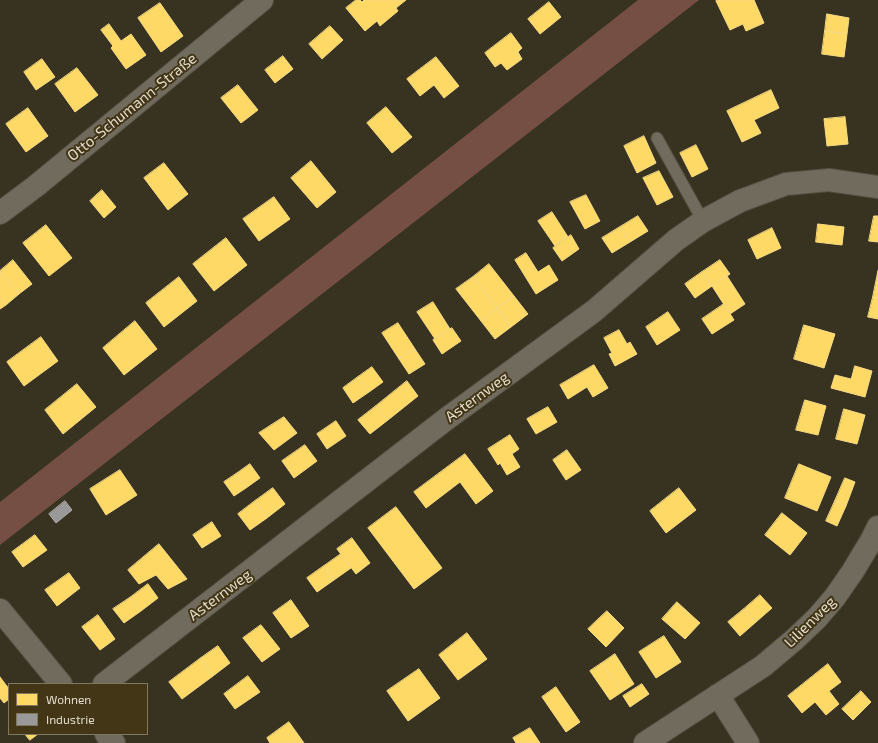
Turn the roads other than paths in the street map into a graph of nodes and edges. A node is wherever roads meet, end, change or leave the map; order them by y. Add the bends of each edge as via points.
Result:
1 (262, 0) edge
2 (657, 138) dead end
3 (878, 187) edge
4 (0, 213) edge
5 (703, 221) junction
6 (878, 527) edge
7 (3, 621) edge
8 (60, 683) edge
9 (105, 683) edge
10 (718, 695) junction
11 (107, 735) edge
12 (114, 743) edge
13 (645, 743) edge
14 (748, 743) edge

1 - 4 street, Otto-Schumann-Straße
2 - 5 lane
3 - 5 street, Asternweg via 829,180 786,184 740,201
5 - 9 street, Asternweg via 676,240 594,311 445,420
6 - 10 street, Lilienweg via 835,598 817,618 763,666
7 - 8 street
10 - 13 street, Lilienweg
10 - 14 street
11 - 12 street

